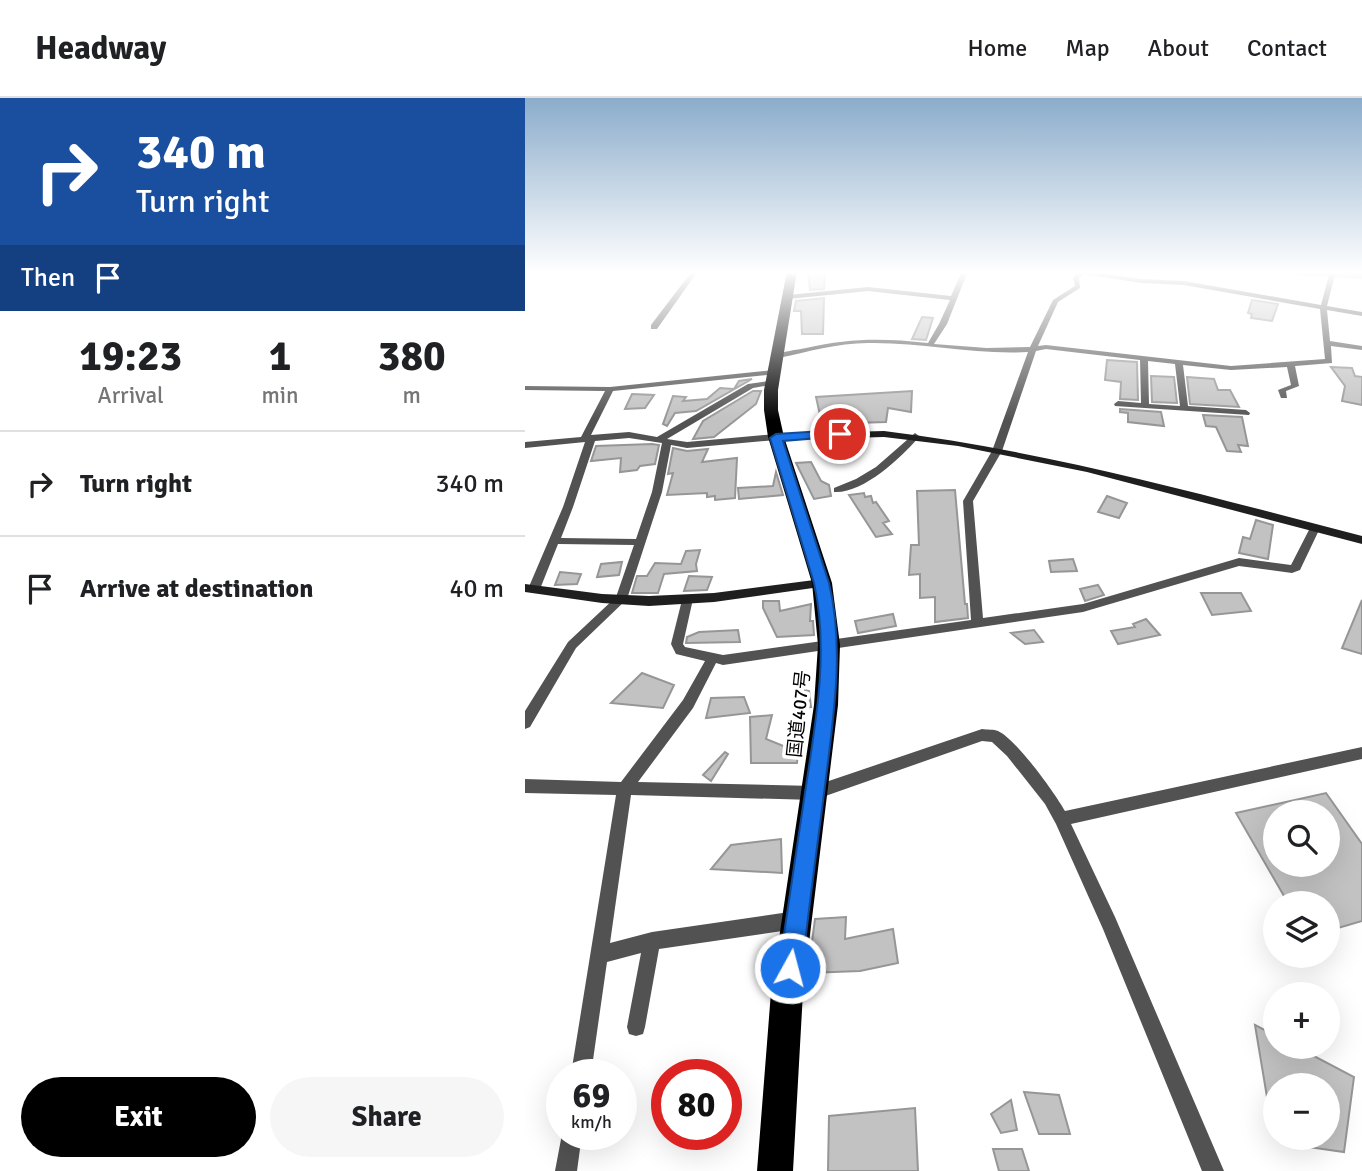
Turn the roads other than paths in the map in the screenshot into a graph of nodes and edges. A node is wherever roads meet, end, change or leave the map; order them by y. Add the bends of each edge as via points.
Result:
1 (658, 321) edge
2 (784, 321) edge
3 (944, 321) edge
4 (1046, 321) edge
5 (1325, 321) edge
6 (654, 327) dead end
7 (1328, 343) junction
8 (930, 345) junction
9 (1362, 348) edge
10 (1033, 351) junction
11 (1144, 357) junction
12 (1179, 362) junction
13 (1291, 366) junction
14 (775, 370) junction
15 (525, 388) edge
16 (610, 389) junction
17 (1284, 396) dead end
18 (1118, 404) dead end
19 (1145, 406) junction
20 (1184, 408) junction
21 (1246, 413) dead end
22 (915, 436) junction
23 (588, 438) junction
24 (776, 438) junction
25 (663, 441) junction
26 (525, 445) edge
27 (997, 450) junction
28 (837, 490) dead end
29 (1315, 528) junction
30 (1362, 540) edge
31 (555, 541) junction
32 (641, 542) junction
33 (822, 583) junction
34 (530, 589) edge
35 (621, 599) junction
36 (687, 599) junction
37 (977, 624) junction
38 (829, 645) junction
39 (712, 659) junction
40 (525, 723) edge
41 (1362, 753) edge
42 (525, 786) edge
43 (625, 788) junction
44 (814, 793) junction
45 (1061, 819) junction
46 (796, 920) junction
47 (653, 941) junction
48 (599, 955) junction
49 (636, 1027) dead end
50 (583, 1059) edge
51 (569, 1150) edge
52 (566, 1171) edge
53 (775, 1171) edge
54 (1213, 1171) edge

1 - 6 street
2 - 14 highway, 国道407号
3 - 8 street
4 - 10 street
5 - 7 street
7 - 9 street
7 - 13 street via 1329,361
8 - 10 street
8 - 14 street via 855,342
10 - 11 street via 1046,347
10 - 27 street
11 - 12 street
11 - 19 street
12 - 13 street via 1231,368
12 - 20 street
13 - 17 street via 1295,386 1282,390
14 - 16 street
14 - 24 highway, 国道407号 via 771,410
14 - 25 street
15 - 16 street
16 - 23 street
18 - 19 street
19 - 20 street
20 - 21 street
22 - 24 street via 855,433
22 - 27 street
22 - 28 street via 882,468 860,483
23 - 25 street via 629,435
23 - 26 street
23 - 31 street
24 - 25 street via 706,445
24 - 33 highway, 国道407号
25 - 32 street via 657,492
27 - 29 street via 1088,468
27 - 37 street via 968,502
29 - 30 street
29 - 37 street via 1292,569 1238,562 1095,606
31 - 32 street
31 - 34 street
32 - 35 street
33 - 36 street
33 - 38 highway, 国道407号
34 - 35 street
35 - 36 street
35 - 40 street via 572,645
36 - 39 street via 677,645 680,651
37 - 38 street
38 - 39 street
38 - 44 highway, 国道407号 via 827,705
39 - 43 street via 688,704
41 - 45 street
42 - 43 street
43 - 44 street
43 - 48 street
44 - 45 street via 982,735 995,736 1050,799
44 - 46 highway, 国道407号
45 - 54 street
46 - 47 street
46 - 53 highway, 国道407号
47 - 48 street
47 - 49 street
48 - 50 street
51 - 52 street

